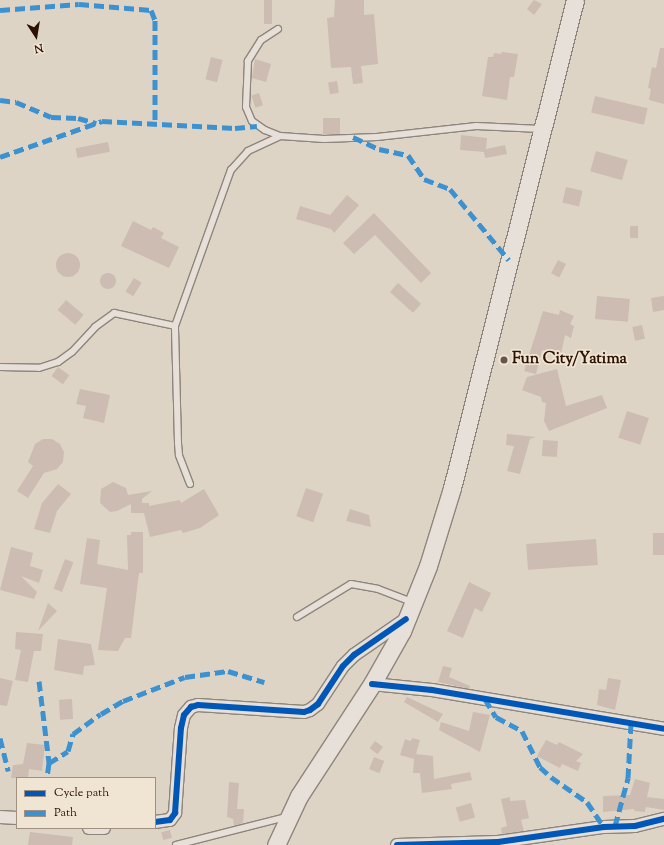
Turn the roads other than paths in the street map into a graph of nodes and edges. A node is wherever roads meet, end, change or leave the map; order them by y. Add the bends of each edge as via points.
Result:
1 (575, 0) edge
2 (278, 29) dead end
3 (542, 129) junction
4 (280, 136) junction
5 (175, 326) junction
6 (0, 367) edge
7 (190, 484) dead end
8 (414, 602) junction
9 (297, 617) dead end
10 (406, 619) junction
11 (372, 684) junction
12 (664, 729) edge
13 (0, 817) edge
14 (288, 817) junction
15 (16, 818) edge
16 (664, 819) edge
17 (156, 822) edge
18 (176, 845) edge
19 (276, 845) edge
20 (397, 845) edge

1 - 3 main road
2 - 4 lane via 254,49 248,61 245,96 252,121 257,126
3 - 4 lane via 476,126 377,137 324,139
3 - 8 main road via 452,488
4 - 5 lane via 248,151 231,170
5 - 6 lane via 114,313 58,362 39,368
5 - 7 lane via 179,455
8 - 9 lane via 378,589 351,584
8 - 10 main road
10 - 11 main road via 402,631
10 - 17 street via 354,655 343,666 318,704 310,710 304,712 198,705 187,710 181,728 175,813 170,820
11 - 12 street via 432,690
11 - 14 main road
13 - 15 street
14 - 18 lane
14 - 19 main road
16 - 20 street via 635,826 604,827 498,842

